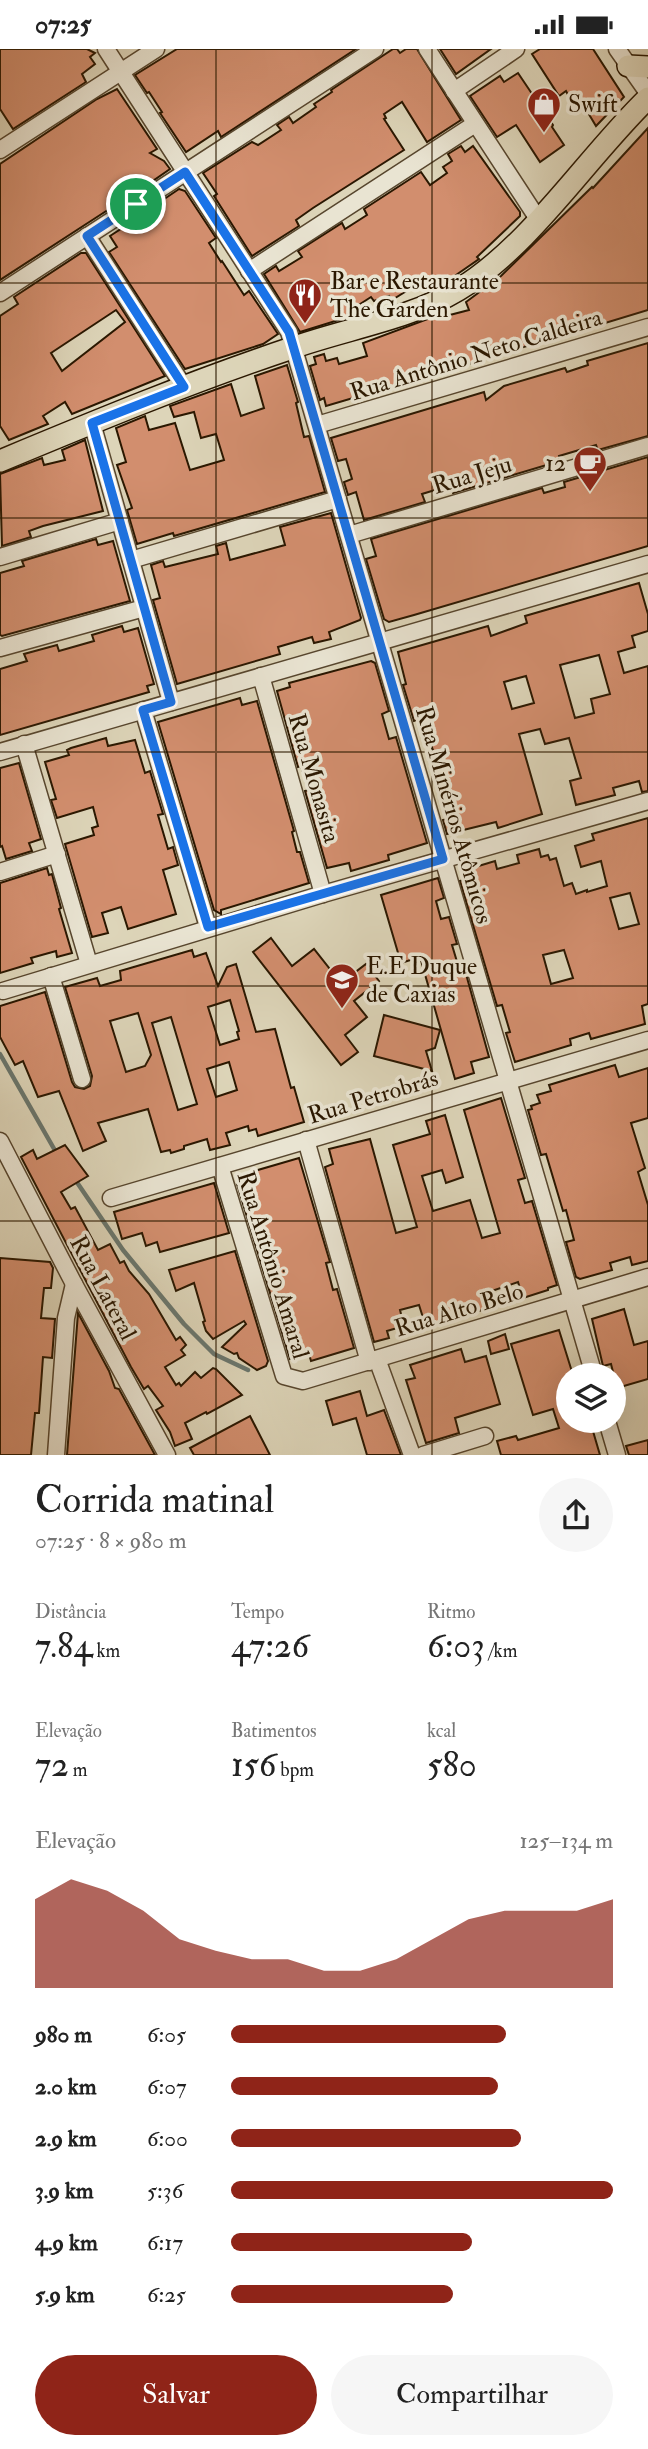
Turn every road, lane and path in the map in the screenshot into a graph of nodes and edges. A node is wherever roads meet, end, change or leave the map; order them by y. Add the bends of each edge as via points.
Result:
1 (106, 49) edge
2 (156, 49) edge
3 (375, 49) edge
4 (427, 49) edge
5 (516, 49) edge
6 (631, 61) edge
7 (121, 72) junction
8 (454, 90) junction
9 (648, 96) edge
10 (475, 124) junction
11 (0, 151) edge
12 (185, 172) junction
13 (538, 219) junction
14 (87, 236) junction
15 (249, 271) junction
16 (0, 293) edge
17 (648, 327) edge
18 (293, 347) junction
19 (184, 387) junction
20 (92, 423) junction
21 (317, 425) junction
22 (648, 446) edge
23 (3, 455) edge
24 (338, 499) junction
25 (120, 521) junction
26 (349, 535) junction
27 (0, 557) edge
28 (131, 561) junction
29 (648, 564) edge
30 (144, 608) junction
31 (380, 642) junction
32 (0, 648) edge
33 (261, 676) junction
34 (171, 702) junction
35 (143, 710) junction
36 (24, 744) junction
37 (0, 752) edge
38 (648, 801) edge
39 (57, 854) junction
40 (443, 859) junction
41 (0, 872) edge
42 (323, 894) junction
43 (208, 927) junction
44 (89, 964) junction
45 (51, 975) junction
46 (3, 991) dead end
47 (648, 1039) edge
48 (82, 1079) dead end
49 (508, 1081) junction
50 (306, 1140) junction
51 (0, 1141) edge
52 (220, 1166) junction
53 (111, 1198) dead end
54 (648, 1277) edge
55 (74, 1284) junction
56 (571, 1299) junction
57 (373, 1361) junction
58 (590, 1363) edge
59 (284, 1376) joint
60 (611, 1433) edge
61 (485, 1436) dead end
62 (56, 1455) edge
63 (167, 1455) edge
64 (412, 1455) edge
65 (423, 1455) edge
66 (617, 1455) edge

1 - 7 street, Rua Minérios Atômicos
2 - 7 street
3 - 12 street
4 - 8 street
5 - 8 street
6 - 9 street
7 - 11 street
7 - 12 street, Rua Minérios Atômicos
8 - 10 street
9 - 13 main road
10 - 13 street
10 - 15 street
12 - 14 street
12 - 15 street, Rua Minérios Atômicos
13 - 18 main road via 504,255 457,290 424,306
14 - 16 street
14 - 19 street
15 - 18 street, Rua Minérios Atômicos via 289,332
17 - 21 street, Rua Antônio Neto Caldeira
18 - 19 main road
18 - 21 street, Rua Minérios Atômicos
19 - 20 main road
20 - 23 main road
20 - 25 street
21 - 24 street, Rua Minérios Atômicos
22 - 26 street, Rua Jeju
24 - 26 street, Rua Minérios Atômicos
24 - 28 street
25 - 27 street
25 - 28 street
26 - 31 street, Rua Minérios Atômicos
28 - 30 street
29 - 31 street
30 - 32 street
30 - 34 street
31 - 33 street
31 - 40 street, Rua Minérios Atômicos
33 - 34 street
33 - 42 street, Rua Monasita
34 - 35 street
35 - 36 street
35 - 43 street
36 - 37 street
36 - 39 street
38 - 40 street
39 - 41 street
39 - 44 street
40 - 42 street
40 - 49 street, Rua Minérios Atômicos
42 - 43 street
43 - 44 street
44 - 45 street
45 - 46 street
45 - 48 street
47 - 49 street, Rua Petrobrás
49 - 50 street, Rua Petrobrás
49 - 56 street, Rua Minérios Atômicos
50 - 52 street, Rua Petrobrás
50 - 57 street
51 - 55 street, Rua Lateral
52 - 53 street, Rua Petrobrás
52 - 59 street, Rua Antônio Amaral
54 - 56 street, Rua Alto Belo
55 - 62 street via 66,1318
55 - 63 street, Rua Lateral
56 - 57 street, Rua Alto Belo
56 - 58 street, Rua Minérios Atômicos
57 - 59 street, Rua Alto Belo via 303,1381
57 - 64 street
60 - 66 street
61 - 65 street

